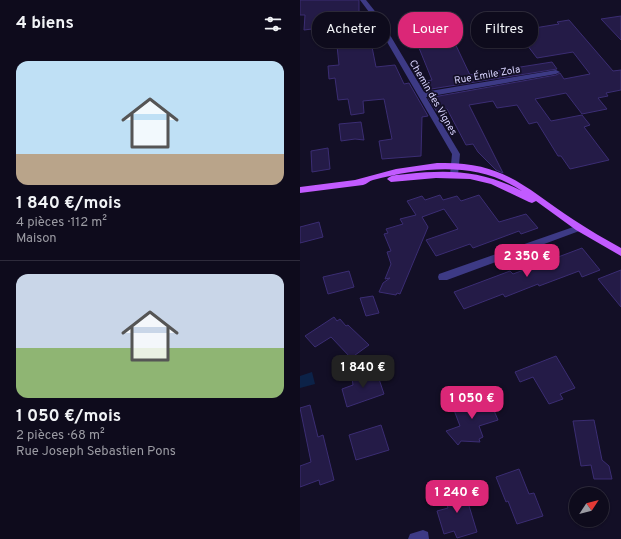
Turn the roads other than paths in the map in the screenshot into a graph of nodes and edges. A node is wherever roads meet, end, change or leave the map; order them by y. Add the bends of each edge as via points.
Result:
1 (363, 0) edge
2 (556, 72) dead end
3 (422, 95) junction
4 (455, 165) junction
5 (454, 175) junction
6 (358, 182) junction
7 (300, 190) edge
8 (549, 207) junction
9 (579, 228) junction
10 (621, 252) edge
11 (443, 277) dead end

1 - 3 street, Chemin des Vignes via 375,15
2 - 3 street, Rue Émile Zola
3 - 4 street, Chemin des Vignes via 456,154
4 - 5 street, Chemin des Vignes
4 - 6 main road via 409,169
4 - 8 main road via 478,168 504,177
5 - 6 main road via 412,176 370,183
5 - 8 main road via 482,178
6 - 7 main road
8 - 9 main road
9 - 10 main road
9 - 11 street

